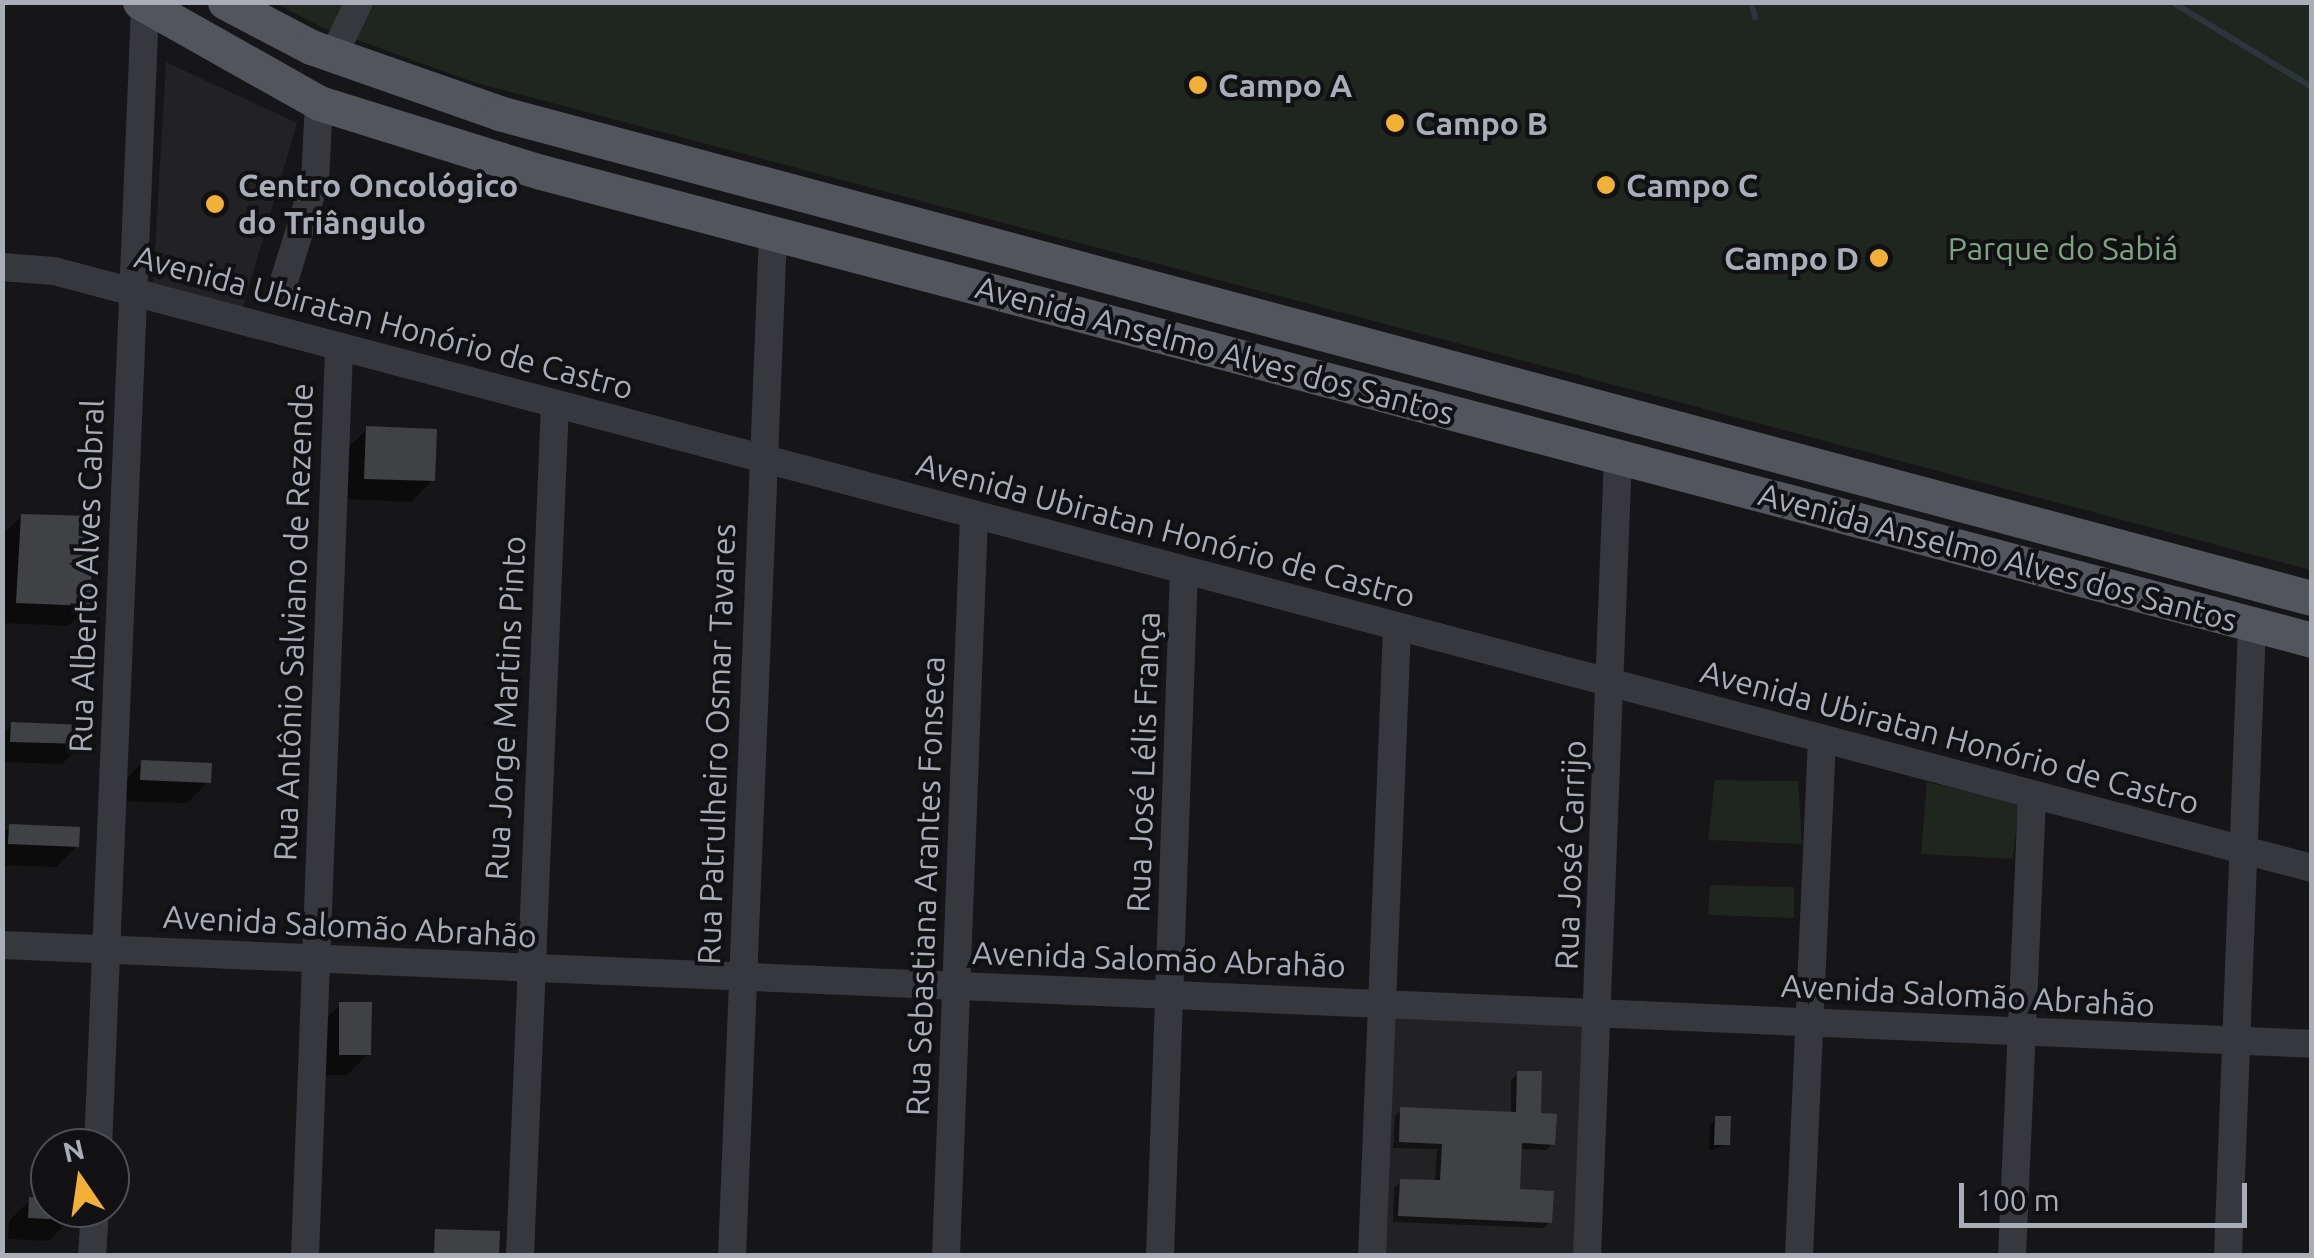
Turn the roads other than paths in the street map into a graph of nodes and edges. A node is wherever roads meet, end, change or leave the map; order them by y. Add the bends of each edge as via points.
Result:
1 (225, 2) edge
2 (358, 2) edge
3 (143, 4) edge
4 (337, 57) junction
5 (319, 103) junction
6 (773, 234) junction
7 (2, 267) edge
8 (131, 292) junction
9 (280, 294) dead end
10 (338, 350) junction
11 (555, 404) junction
12 (1618, 456) junction
13 (762, 458) junction
14 (1911, 489) junction
15 (1976, 508) junction
16 (974, 518) junction
17 (1898, 530) junction
18 (1956, 545) junction
19 (1184, 570) junction
20 (2312, 598) edge
21 (2252, 624) junction
22 (1397, 627) junction
23 (2312, 640) edge
24 (1610, 682) junction
25 (1822, 739) junction
26 (2032, 796) junction
27 (2245, 852) junction
28 (2312, 868) edge
29 (2, 945) edge
30 (108, 948) junction
31 (316, 960) junction
32 (528, 972) junction
33 (742, 977) junction
34 (957, 985) junction
35 (1172, 994) junction
36 (1383, 1004) junction
37 (1600, 1013) junction
38 (1808, 1022) junction
39 (2020, 1029) junction
40 (2238, 1043) junction
41 (2312, 1044) edge
42 (99, 1128) edge
43 (94, 1228) edge
44 (92, 1256) edge
45 (305, 1256) edge
46 (520, 1256) edge
47 (732, 1256) edge
48 (946, 1256) edge
49 (1160, 1256) edge
50 (1372, 1256) edge
51 (1587, 1256) edge
52 (1799, 1256) edge
53 (2012, 1256) edge
54 (2228, 1256) edge

1 - 4 main road, Avenida Anselmo Alves dos Santos
2 - 4 street
3 - 5 main road, Avenida Anselmo Alves dos Santos
3 - 8 street, Rua Alberto Alves Cabral
4 - 5 main road
4 - 14 main road, Avenida Anselmo Alves dos Santos via 499,114
5 - 6 main road, Avenida Anselmo Alves dos Santos
5 - 9 street via 315,181
6 - 12 main road, Avenida Anselmo Alves dos Santos
6 - 13 street, Rua Patrulheiro Osmar Tavares
7 - 8 street, Avenida Ubiratan Honório de Castro via 54,271
8 - 10 street, Avenida Ubiratan Honório de Castro
8 - 30 street, Rua Alberto Alves Cabral
10 - 11 street, Avenida Ubiratan Honório de Castro
10 - 31 street, Rua Antônio Salviano de Rezende
11 - 13 street, Avenida Ubiratan Honório de Castro
11 - 32 street, Rua Jorge Martins Pinto
12 - 17 main road, Avenida Anselmo Alves dos Santos
12 - 24 street, Rua José Carrijo
13 - 16 street, Avenida Ubiratan Honório de Castro
13 - 33 street, Rua Patrulheiro Osmar Tavares
14 - 15 main road, Avenida Anselmo Alves dos Santos
14 - 17 main road
15 - 18 main road via 1962,519
15 - 20 main road, Avenida Anselmo Alves dos Santos
16 - 19 street, Avenida Ubiratan Honório de Castro
16 - 34 street, Rua Sebastiana Arantes Fonseca
17 - 18 main road, Avenida Anselmo Alves dos Santos
18 - 21 main road, Avenida Anselmo Alves dos Santos
19 - 22 street, Avenida Ubiratan Honório de Castro
19 - 35 street, Rua José Lélis França
21 - 23 main road, Avenida Anselmo Alves dos Santos
21 - 27 street
22 - 24 street, Avenida Ubiratan Honório de Castro
22 - 36 street
24 - 25 street, Avenida Ubiratan Honório de Castro
24 - 37 street, Rua José Carrijo
25 - 26 street, Avenida Ubiratan Honório de Castro
25 - 38 street
26 - 27 street, Avenida Ubiratan Honório de Castro
26 - 39 street
27 - 28 street, Avenida Ubiratan Honório de Castro
27 - 40 street
29 - 30 street, Avenida Salomão Abrahão
30 - 31 street, Avenida Salomão Abrahão
30 - 42 street, Rua Alberto Alves Cabral
31 - 32 street, Avenida Salomão Abrahão
31 - 45 street, Rua Antônio Salviano de Rezende
32 - 33 street, Avenida Salomão Abrahão
32 - 46 street, Rua Jorge Martins Pinto
33 - 34 street, Avenida Salomão Abrahão
33 - 47 street, Rua Patrulheiro Osmar Tavares
34 - 35 street, Avenida Salomão Abrahão
34 - 48 street, Rua Sebastiana Arantes Fonseca
35 - 36 street, Avenida Salomão Abrahão
35 - 49 street, Rua José Lélis França
36 - 37 street, Avenida Salomão Abrahão
36 - 50 street
37 - 38 street, Avenida Salomão Abrahão
37 - 51 street, Rua José Carrijo
38 - 39 street, Avenida Salomão Abrahão
38 - 52 street
39 - 40 street, Avenida Salomão Abrahão
39 - 53 street
40 - 41 street, Avenida Salomão Abrahão
40 - 54 street
43 - 44 street

